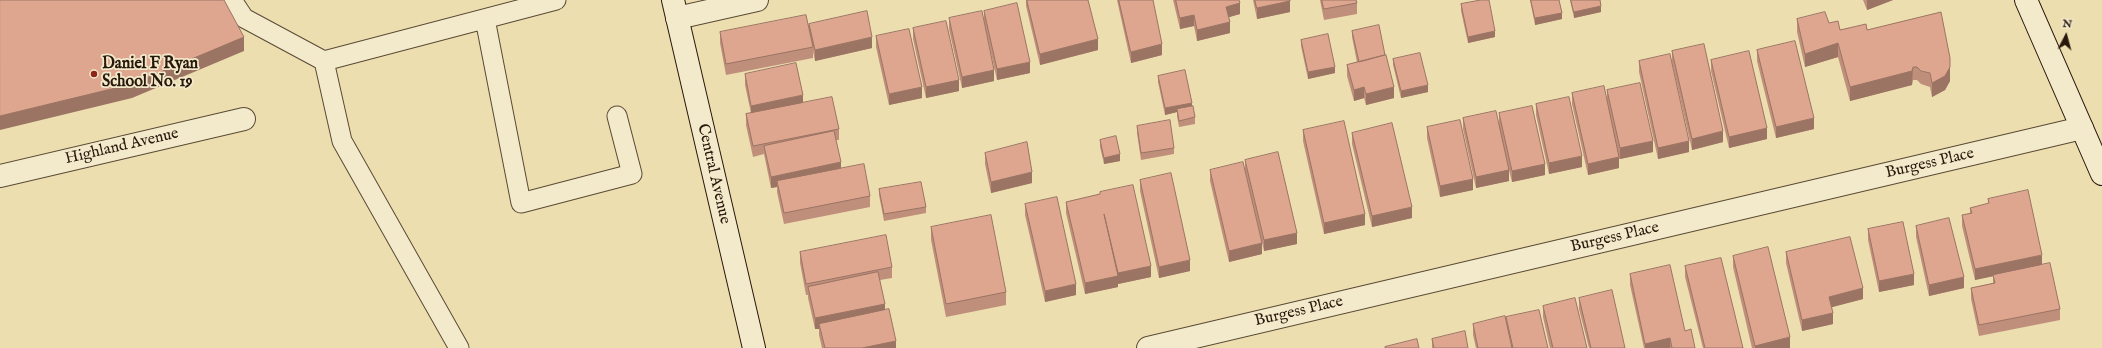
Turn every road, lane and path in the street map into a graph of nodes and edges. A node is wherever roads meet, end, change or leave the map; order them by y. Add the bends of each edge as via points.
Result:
1 (232, 0) edge
2 (556, 0) edge
3 (757, 0) edge
4 (2026, 0) edge
5 (675, 9) edge
6 (485, 19) junction
7 (324, 61) junction
8 (617, 116) dead end
9 (244, 119) dead end
10 (2082, 128) junction
11 (2102, 174) edge
12 (0, 176) edge
13 (459, 348) edge
14 (754, 348) edge
15 (1148, 348) edge

1 - 7 lane via 244,18
2 - 6 lane
3 - 5 street
4 - 10 street
5 - 14 street, Central Avenue
6 - 7 lane
6 - 8 lane via 521,203 632,174
7 - 13 lane via 342,141
9 - 12 street, Highland Avenue
10 - 11 street
10 - 15 street, Burgess Place

